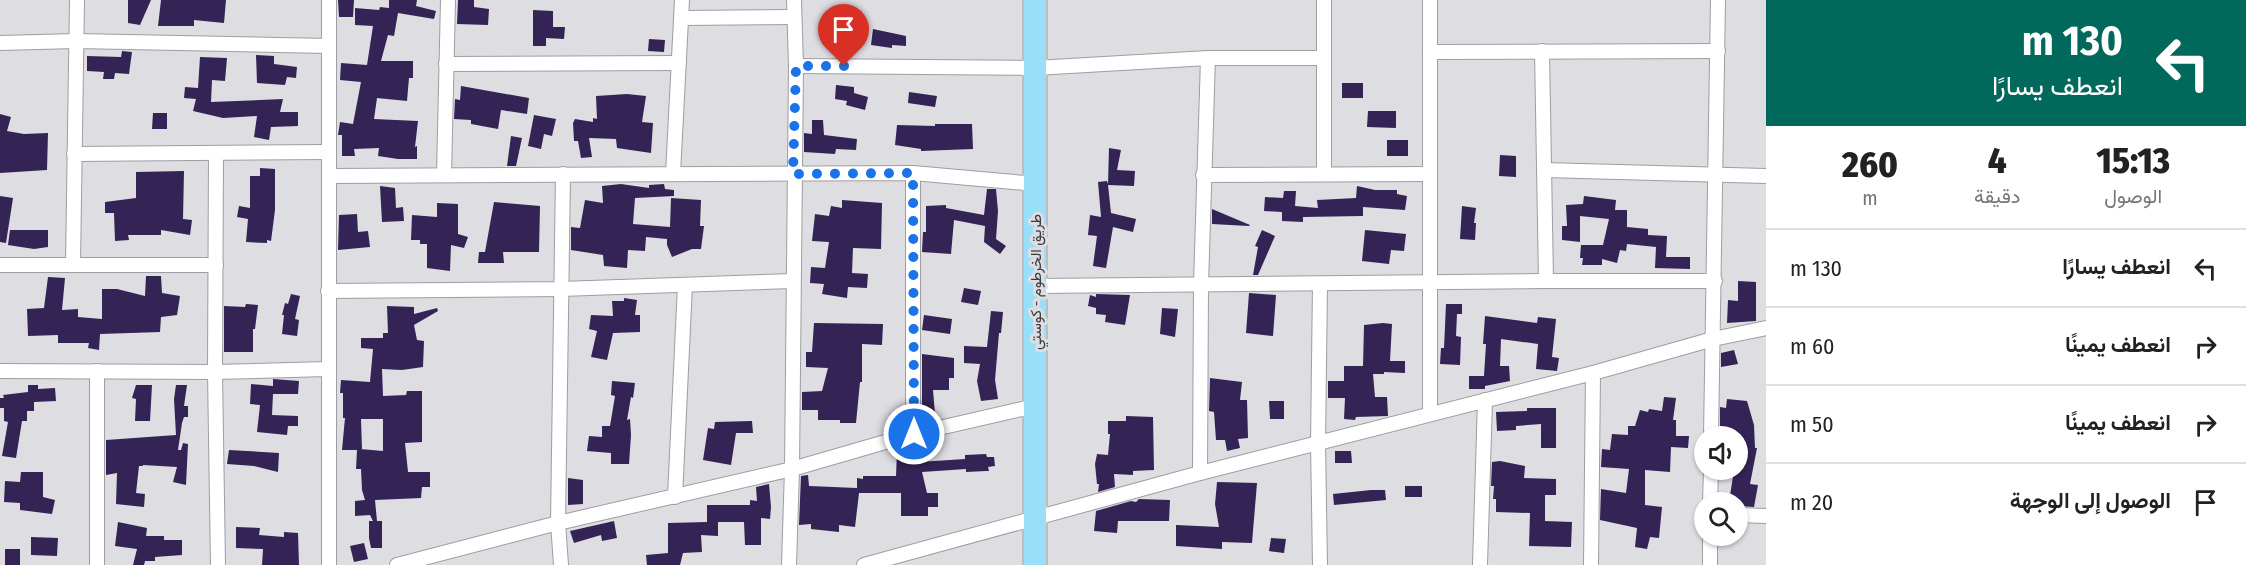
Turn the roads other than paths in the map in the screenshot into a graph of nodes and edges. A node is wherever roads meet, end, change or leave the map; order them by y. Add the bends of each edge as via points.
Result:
1 (77, 0) edge
2 (329, 0) edge
3 (448, 0) edge
4 (682, 0) edge
5 (794, 0) edge
6 (1035, 0) edge
7 (1324, 0) edge
8 (1430, 0) edge
9 (1718, 0) edge
10 (794, 17) junction
11 (681, 18) junction
12 (76, 42) junction
13 (0, 43) edge
14 (329, 46) junction
15 (1542, 51) junction
16 (1718, 51) junction
17 (1430, 52) junction
18 (1208, 58) junction
19 (1323, 58) junction
20 (679, 63) junction
21 (446, 64) junction
22 (796, 66) junction
23 (1035, 68) junction
24 (329, 152) junction
25 (74, 154) junction
26 (216, 154) junction
27 (1544, 170) junction
28 (913, 173) junction
29 (563, 174) junction
30 (673, 174) junction
31 (793, 174) junction
32 (1324, 174) junction
33 (1430, 174) junction
34 (444, 175) junction
35 (1203, 175) junction
36 (1715, 175) junction
37 (330, 176) junction
38 (1766, 176) edge
39 (1036, 184) junction
40 (73, 264) junction
41 (0, 265) edge
42 (216, 265) junction
43 (793, 281) junction
44 (1546, 281) junction
45 (1715, 281) junction
46 (1431, 283) junction
47 (1320, 284) junction
48 (685, 285) junction
49 (1201, 285) junction
50 (1036, 286) junction
51 (561, 289) junction
52 (328, 291) junction
53 (1766, 328) edge
54 (1713, 339) junction
55 (328, 369) junction
56 (0, 371) edge
57 (97, 371) junction
58 (215, 372) junction
59 (1593, 373) junction
60 (1485, 400) junction
61 (1035, 406) junction
62 (1430, 414) junction
63 (1711, 426) edge
64 (914, 434) junction
65 (1318, 443) junction
66 (792, 469) junction
67 (1200, 473) junction
68 (675, 496) junction
69 (1748, 515) edge
70 (1766, 516) edge
71 (1035, 517) junction
72 (558, 523) junction
73 (1710, 546) edge
74 (97, 565) edge
75 (218, 565) edge
76 (329, 565) edge
77 (397, 565) edge
78 (561, 565) edge
79 (789, 565) edge
80 (864, 565) edge
81 (1035, 565) edge
82 (1320, 565) edge
83 (1480, 565) edge
84 (1591, 565) edge
85 (1710, 565) edge

1 - 12 street
2 - 14 street
3 - 21 street
4 - 11 street
5 - 10 street
6 - 23 highway, طريق الخرطوم - كوستي
7 - 19 street
8 - 17 street
9 - 16 street
10 - 11 street
10 - 22 street
11 - 20 street
12 - 13 street
12 - 14 street
12 - 25 street
14 - 24 street
15 - 16 street
15 - 17 street
15 - 27 street
16 - 36 street
17 - 33 street
18 - 19 street
18 - 23 street
18 - 35 street
19 - 32 street
20 - 21 street
20 - 30 street
21 - 34 street
22 - 23 street
22 - 31 street
23 - 39 highway, طريق الخرطوم - كوستي
24 - 26 street
24 - 37 street
25 - 26 street
25 - 40 street
26 - 42 street
27 - 36 street
27 - 44 street
28 - 31 street
28 - 39 street
28 - 64 street
29 - 30 street
29 - 34 street
29 - 51 street
30 - 31 street
31 - 43 street
32 - 33 street
32 - 35 street
33 - 46 street
34 - 37 street
35 - 49 street
36 - 38 street
36 - 45 street
37 - 52 street
39 - 50 highway, طريق الخرطوم - كوستي
40 - 41 street
40 - 42 street
42 - 58 street
43 - 48 street
43 - 66 street
44 - 45 street
44 - 46 street
45 - 54 street
46 - 47 street
46 - 62 street
47 - 49 street
47 - 65 street
48 - 51 street
48 - 68 street
49 - 50 street
49 - 67 street
50 - 61 highway, طريق الخرطوم - كوستي
51 - 52 street
51 - 72 street
52 - 55 street
53 - 54 street
54 - 59 street
54 - 63 street
55 - 58 street
55 - 76 street
56 - 57 street
57 - 58 street
57 - 74 street
58 - 75 street
59 - 60 street
59 - 84 street
60 - 62 street
60 - 83 street
61 - 64 street
61 - 71 highway, طريق الخرطوم - كوستي
62 - 65 street
64 - 66 street
65 - 67 street
65 - 82 street
66 - 68 street
66 - 79 street
67 - 71 street
68 - 72 street
69 - 70 street
71 - 80 street
71 - 81 highway, طريق الخرطوم - كوستي
72 - 77 street
72 - 78 street
73 - 85 street

